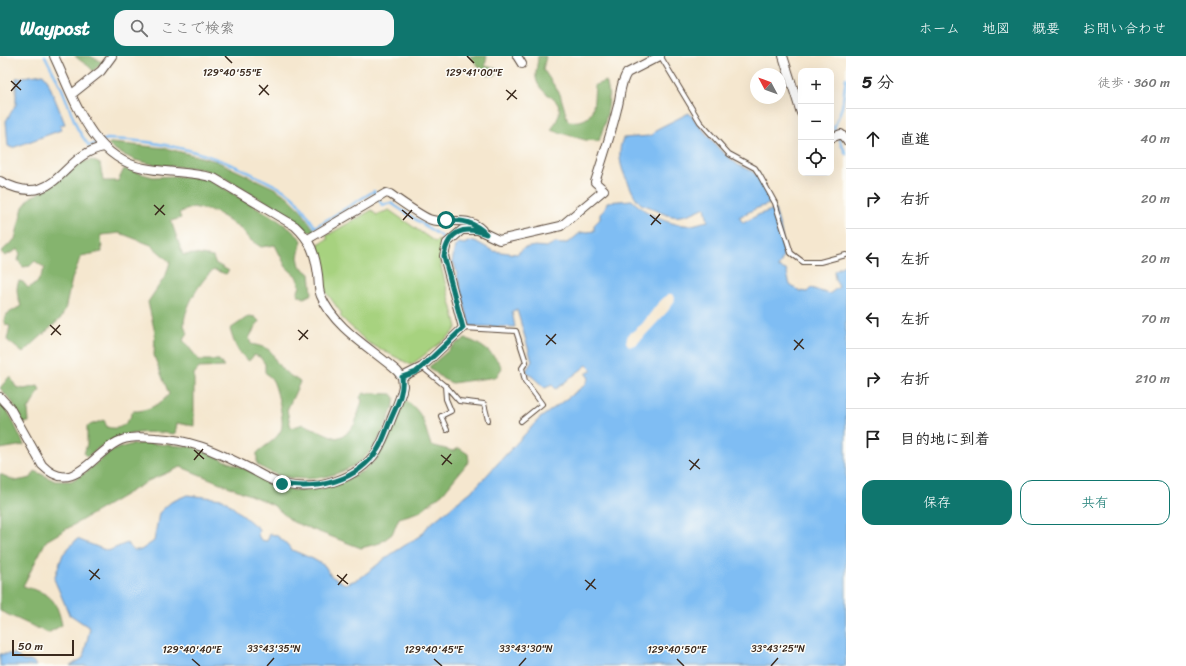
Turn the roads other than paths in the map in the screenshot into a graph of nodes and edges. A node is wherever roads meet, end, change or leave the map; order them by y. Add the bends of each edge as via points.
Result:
1 (54, 56) edge
2 (112, 56) edge
3 (517, 56) edge
4 (661, 56) edge
5 (783, 56) edge
6 (522, 64) dead end
7 (72, 94) junction
8 (798, 104) edge
9 (834, 137) edge
10 (846, 140) edge
11 (100, 144) junction
12 (0, 181) edge
13 (486, 234) junction
14 (308, 239) junction
15 (846, 255) edge
16 (463, 328) junction
17 (422, 367) junction
18 (402, 377) junction
19 (445, 386) junction
20 (0, 397) edge
21 (488, 420) dead end
22 (521, 421) dead end
23 (447, 430) dead end

1 - 7 street
2 - 7 street via 101,71
3 - 6 street
4 - 13 street via 650,60 624,78 618,108 595,182 604,190 561,226 499,240
4 - 15 lane via 700,122 729,154 755,168 759,174 775,203 791,254 803,262 820,262
5 - 8 street
7 - 11 street
9 - 10 street via 841,134
11 - 12 street via 42,188 27,191
11 - 14 street via 131,166 203,174 214,178 295,226
13 - 14 street via 479,226 466,222 431,220 390,194 373,200
13 - 16 street via 473,229 462,230 452,237 446,246 444,256
14 - 18 street via 315,259 321,296 328,308 354,337
16 - 17 street
16 - 22 lane via 516,331 526,362 522,368 525,380 542,404
17 - 18 street
17 - 19 lane
18 - 20 street via 402,392 396,408 381,443 371,458 356,472 342,479 307,486 282,484 196,444 180,440 143,438 118,441 86,467 62,478 48,472 42,465 10,408
19 - 21 lane via 459,401 484,404
19 - 23 lane via 446,399 451,411 441,416

